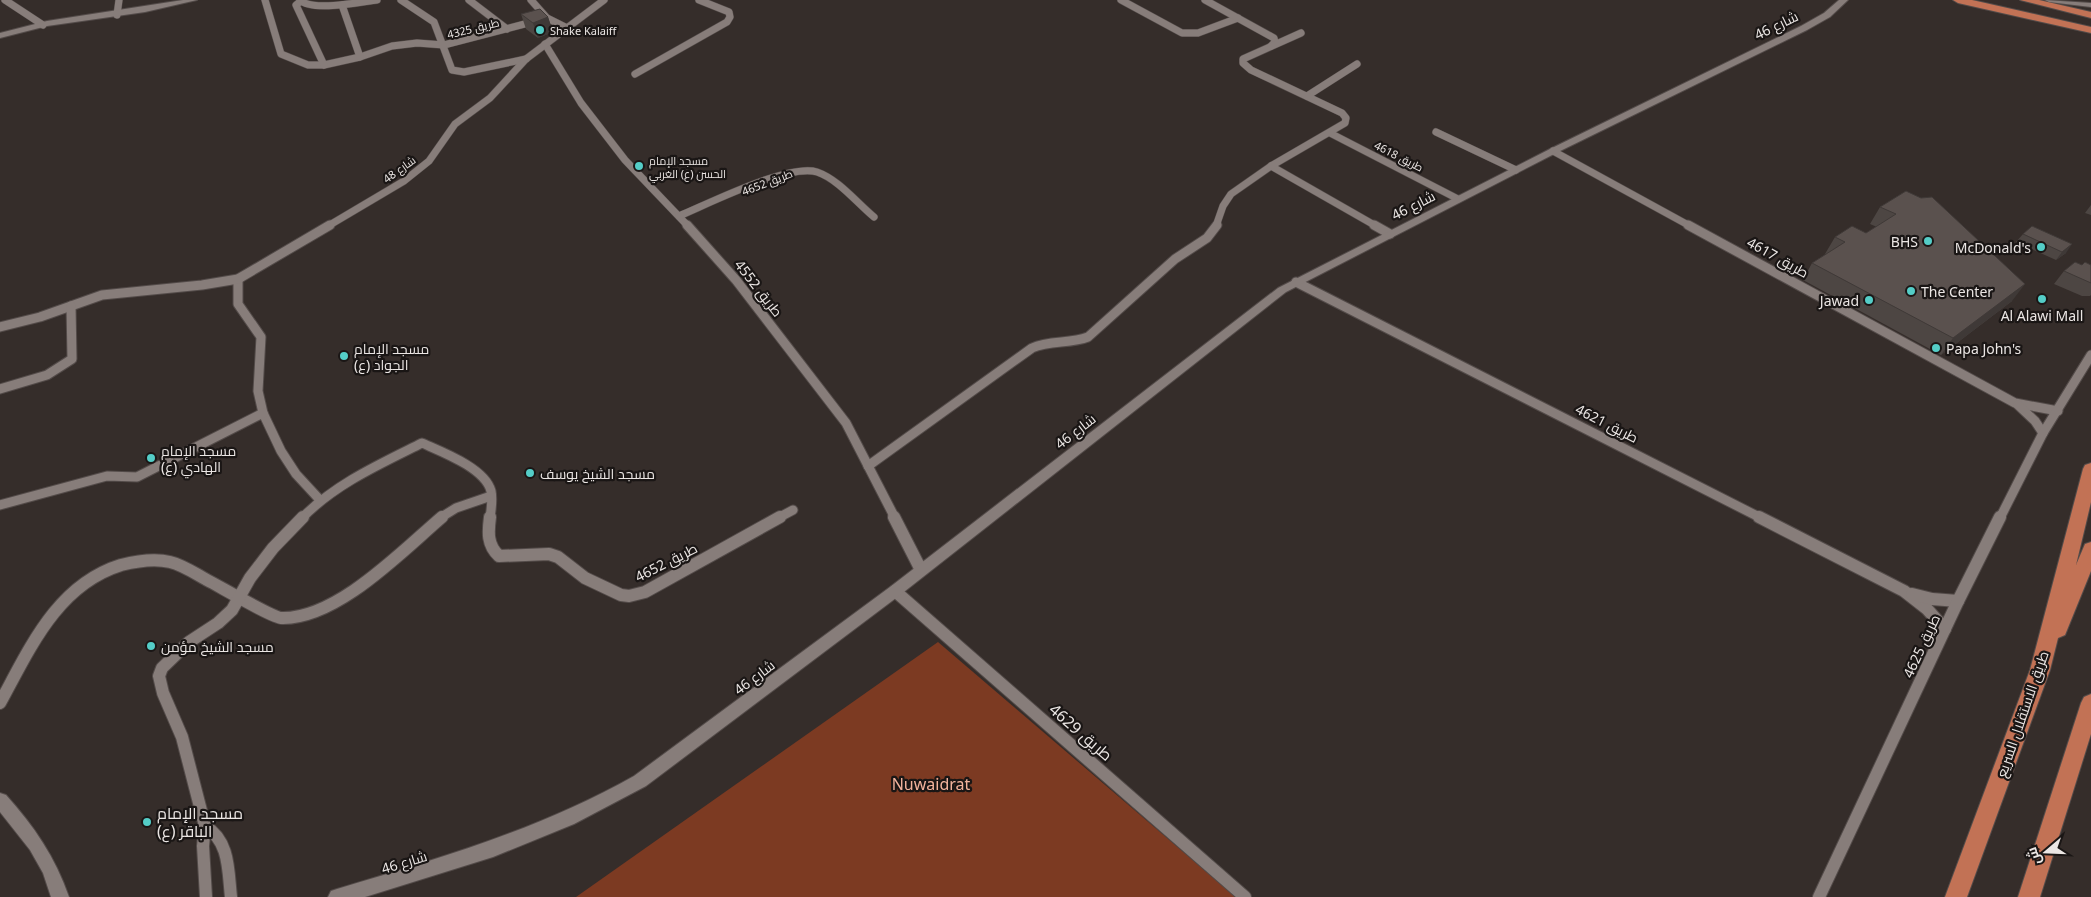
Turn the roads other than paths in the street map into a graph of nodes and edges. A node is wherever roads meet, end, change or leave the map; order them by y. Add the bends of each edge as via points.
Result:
1 (119, 0) edge
2 (193, 0) edge
3 (265, 0) edge
4 (377, 0) edge
5 (401, 0) edge
6 (469, 0) edge
7 (531, 0) edge
8 (604, 0) edge
9 (699, 0) edge
10 (1121, 0) edge
11 (1205, 0) edge
12 (1844, 0) edge
13 (1958, 0) edge
14 (1992, 0) edge
15 (2025, 0) edge
16 (2049, 0) edge
17 (7, 1) edge
18 (300, 1) edge
19 (342, 5) junction
20 (2091, 5) edge
21 (0, 6) edge
22 (2015, 13) junction
23 (2091, 13) edge
24 (117, 15) junction
25 (547, 18) junction
26 (1238, 18) junction
27 (2091, 22) edge
28 (43, 25) junction
29 (567, 28) junction
30 (506, 29) junction
31 (2091, 30) edge
32 (1301, 33) dead end
33 (0, 36) edge
34 (2091, 37) edge
35 (545, 44) junction
36 (444, 45) junction
37 (1271, 46) junction
38 (360, 57) junction
39 (526, 59) junction
40 (1357, 64) dead end
41 (324, 66) junction
42 (635, 74) dead end
43 (1307, 96) junction
44 (1436, 132) dead end
45 (1330, 133) junction
46 (1553, 151) junction
47 (1271, 166) junction
48 (1516, 170) junction
49 (1458, 199) junction
50 (679, 216) junction
51 (874, 217) dead end
52 (1390, 234) junction
53 (238, 279) junction
54 (1296, 282) junction
55 (71, 306) junction
56 (0, 327) edge
57 (2091, 355) edge
58 (0, 389) edge
59 (2015, 403) junction
60 (2058, 411) junction
61 (263, 413) junction
62 (2043, 433) junction
63 (868, 466) junction
64 (2091, 469) edge
65 (491, 496) junction
66 (320, 500) junction
67 (0, 505) edge
68 (793, 510) dead end
69 (2091, 549) edge
70 (921, 570) junction
71 (895, 591) junction
72 (1904, 591) junction
73 (240, 599) junction
74 (1958, 601) junction
75 (1945, 629) junction
76 (2040, 670) junction
77 (0, 703) edge
78 (2091, 703) edge
79 (0, 800) edge
80 (205, 826) junction
81 (208, 894) edge
82 (60, 897) edge
83 (231, 897) edge
84 (337, 897) edge
85 (1245, 897) edge
86 (1819, 897) edge
87 (1956, 897) edge
88 (2029, 897) edge

1 - 24 street
2 - 24 street
3 - 41 street via 281,54 308,65
4 - 19 street
5 - 36 street via 434,22
6 - 30 street, طريق 4325
7 - 25 street
8 - 29 street, شارع 48
9 - 42 street via 729,12 727,22
10 - 26 street via 1182,33 1198,33
11 - 26 street
12 - 46 street, شارع 46 via 1827,15 1804,28
13 - 22 main road
14 - 27 main road
15 - 23 main road
16 - 20 street
17 - 21 street
17 - 28 street
18 - 19 street via 316,6
18 - 41 street via 296,5
19 - 38 street
22 - 31 main road
22 - 34 main road
24 - 28 street
25 - 29 street
25 - 30 street, طريق 4325
26 - 37 street via 1274,38
28 - 33 street
29 - 35 street, شارع 48
30 - 36 street, طريق 4325
32 - 37 street
35 - 39 street, شارع 48
35 - 50 street, طريق 4552 via 581,103 604,133 635,172
36 - 38 street, طريق 4325 via 404,44
36 - 39 street via 450,67 457,72
37 - 43 street via 1243,59 1243,63 1251,70
38 - 41 street, طريق 4325
39 - 53 street, شارع 48 via 490,98 455,124 429,161 404,181
40 - 43 street
43 - 45 street via 1346,118
44 - 48 street
45 - 47 street
45 - 49 street, طريق 4618
46 - 48 street, شارع 46
46 - 59 street, طريق 4617
47 - 52 street
47 - 63 street via 1225,202 1218,223 1207,238 1175,259 1088,337 1032,348
48 - 49 street, شارع 46
49 - 52 street, شارع 46
50 - 51 street, طريق 4652 via 786,173 806,170 822,175
50 - 63 street, طريق 4552 via 736,280 846,423
52 - 54 street, شارع 46
53 - 55 street, شارع 48 via 202,286 102,295
53 - 61 street via 238,304 261,337 257,382
54 - 70 street, شارع 46 via 1250,313
54 - 72 street, طريق 4621
55 - 56 street, شارع 48
55 - 58 street via 72,359 47,375
57 - 60 street, طريق 4625
59 - 60 street, طريق 4617
59 - 62 street, طريق 4617
60 - 62 street, طريق 4625
61 - 66 street via 296,474
61 - 67 street via 137,477 106,476
62 - 74 street, طريق 4625
63 - 70 street, طريق 4552
64 - 76 main road, طريق الاستقلال السريع
65 - 66 street via 489,484 480,474 422,443 372,468
65 - 68 street, طريق 4652 via 489,545 493,552 499,556 549,554 585,578 629,596 644,592
65 - 73 street via 456,508 442,517 344,599 314,613 280,618
66 - 73 street via 274,548 250,578
69 - 76 main road
70 - 71 street, شارع 46
71 - 84 street, شارع 46 via 640,781 602,804 471,857
71 - 85 street, طريق 4629
72 - 74 street, طريق 4621 via 1932,599
72 - 75 street, طريق 4621
73 - 77 street via 162,559 121,564 99,573 78,585 61,601
73 - 80 street via 218,623 171,658 159,676 182,737
74 - 75 street, طريق 4625
75 - 86 street, طريق 4625
76 - 87 main road, طريق الاستقلال السريع
78 - 88 main road
79 - 82 street via 33,838 52,870
80 - 81 street via 203,846
80 - 83 street via 216,832 223,842

